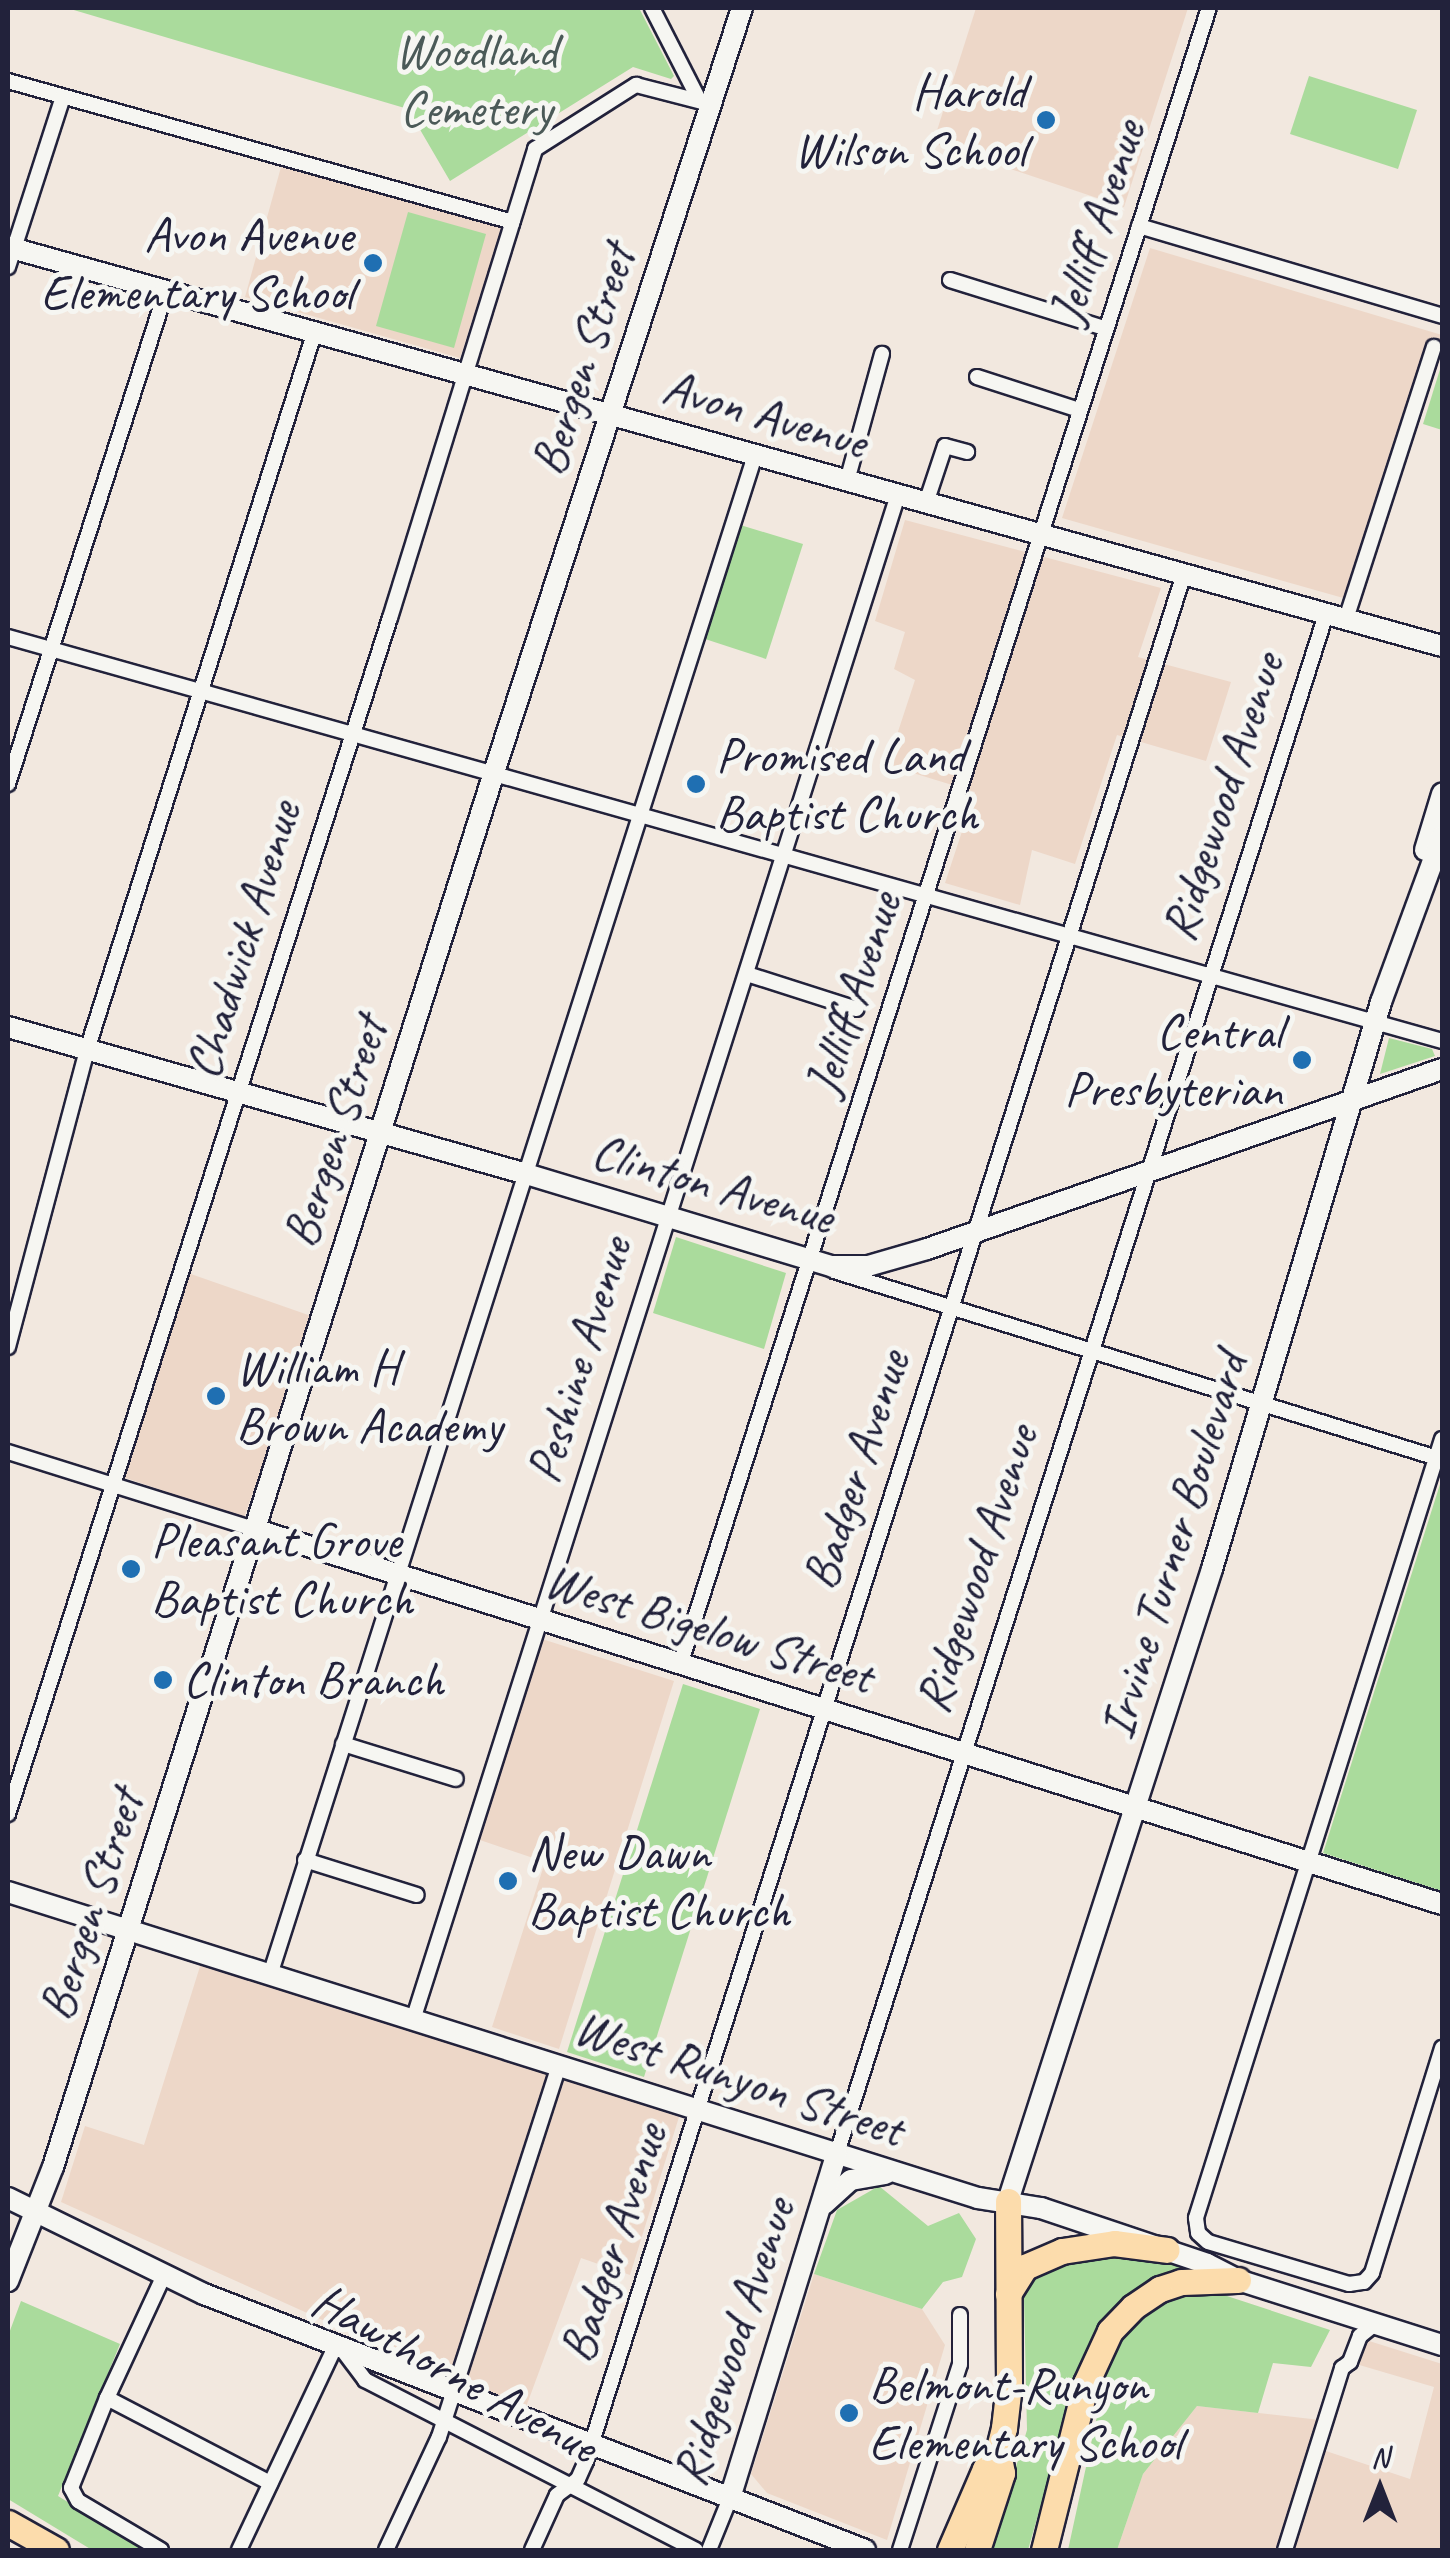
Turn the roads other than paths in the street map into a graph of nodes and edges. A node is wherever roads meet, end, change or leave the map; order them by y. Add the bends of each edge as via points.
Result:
1 (652, 8) edge
2 (742, 8) edge
3 (1209, 8) edge
4 (8, 80) edge
5 (63, 97) junction
6 (705, 102) junction
7 (513, 222) junction
8 (1139, 226) junction
9 (9, 254) edge
10 (950, 280) dead end
11 (166, 291) junction
12 (1442, 316) edge
13 (1104, 328) junction
14 (315, 331) junction
15 (1434, 347) dead end
16 (882, 354) dead end
17 (465, 375) junction
18 (977, 377) dead end
19 (1080, 410) junction
20 (610, 414) junction
21 (967, 452) dead end
22 (755, 456) junction
23 (847, 481) junction
24 (898, 495) junction
25 (926, 502) junction
26 (1040, 534) junction
27 (1184, 574) junction
28 (1336, 616) junction
29 (8, 637) edge
30 (1442, 646) edge
31 (50, 649) junction
32 (200, 692) junction
33 (350, 735) junction
34 (493, 774) junction
35 (8, 784) edge
36 (1442, 794) edge
37 (640, 817) junction
38 (1442, 836) edge
39 (784, 858) junction
40 (926, 898) junction
41 (1411, 915) junction
42 (1068, 936) junction
43 (746, 974) junction
44 (1210, 974) junction
45 (857, 1009) dead end
46 (1376, 1021) junction
47 (8, 1027) edge
48 (1442, 1041) edge
49 (86, 1050) junction
50 (1442, 1070) edge
51 (237, 1092) junction
52 (1352, 1101) junction
53 (379, 1132) junction
54 (523, 1172) junction
55 (1146, 1173) junction
56 (666, 1214) junction
57 (972, 1234) junction
58 (809, 1263) junction
59 (950, 1307) junction
60 (8, 1347) edge
61 (1090, 1350) junction
62 (1262, 1406) junction
63 (1442, 1439) edge
64 (8, 1452) edge
65 (1436, 1458) junction
66 (111, 1485) junction
67 (254, 1529) junction
68 (396, 1574) junction
69 (538, 1619) junction
70 (682, 1662) junction
71 (823, 1707) junction
72 (342, 1744) junction
73 (962, 1752) junction
74 (456, 1779) dead end
75 (1136, 1808) junction
76 (8, 1814) edge
77 (306, 1860) junction
78 (1308, 1860) junction
79 (8, 1892) edge
80 (416, 1895) dead end
81 (1442, 1904) edge
82 (127, 1930) junction
83 (270, 1975) junction
84 (413, 2020) junction
85 (1442, 2048) edge
86 (559, 2066) junction
87 (697, 2110) junction
88 (838, 2154) junction
89 (897, 2173) junction
90 (8, 2198) edge
91 (1008, 2201) junction
92 (819, 2209) junction
93 (37, 2210) junction
94 (1167, 2250) junction
95 (164, 2275) junction
96 (1238, 2280) junction
97 (8, 2282) edge
98 (1007, 2297) junction
99 (960, 2315) dead end
100 (1376, 2322) junction
101 (1442, 2345) edge
102 (338, 2346) junction
103 (1093, 2371) junction
104 (451, 2392) junction
105 (107, 2398) junction
106 (444, 2421) junction
107 (591, 2444) junction
108 (270, 2483) junction
109 (568, 2486) junction
110 (730, 2498) junction
111 (8, 2523) edge
112 (8, 2534) edge
113 (967, 2541) edge
114 (35, 2550) edge
115 (56, 2550) edge
116 (161, 2550) edge
117 (239, 2550) edge
118 (386, 2550) edge
119 (532, 2550) edge
120 (696, 2550) edge
121 (709, 2550) edge
122 (865, 2550) edge
123 (900, 2550) edge
124 (1044, 2550) edge
125 (1060, 2550) edge
126 (1285, 2550) edge

1 - 6 street
2 - 6 main road, Bergen Street
3 - 8 street, Jelliff Avenue
4 - 5 street
5 - 7 street
5 - 9 street
6 - 7 street, Chadwick Avenue via 636,84 535,149
6 - 20 main road, Bergen Street
7 - 17 street, Chadwick Avenue
8 - 12 street
8 - 13 street, Jelliff Avenue
9 - 11 main road, Avon Avenue
10 - 13 street
11 - 14 main road, Avon Avenue
11 - 31 street
13 - 19 street, Jelliff Avenue
14 - 17 main road, Avon Avenue
14 - 32 street
15 - 28 street, Ridgewood Avenue
16 - 23 street
17 - 20 main road, Avon Avenue
17 - 33 street, Chadwick Avenue
18 - 19 street
19 - 26 street, Jelliff Avenue
20 - 22 main road, Avon Avenue
20 - 34 main road, Bergen Street
21 - 25 street via 946,446
22 - 23 main road, Avon Avenue
22 - 37 street
23 - 24 main road, Avon Avenue
24 - 25 main road, Avon Avenue
24 - 39 street, Peshine Avenue
25 - 26 main road, Avon Avenue
26 - 27 main road, Avon Avenue
26 - 40 street, Jelliff Avenue
27 - 28 main road, Avon Avenue
27 - 42 street, Badger Avenue
28 - 30 main road, Avon Avenue
28 - 44 street, Ridgewood Avenue
29 - 31 street
31 - 32 street
31 - 35 street
32 - 33 street
32 - 49 street
33 - 34 street
33 - 51 street, Chadwick Avenue
34 - 37 street
34 - 53 main road, Bergen Street
36 - 41 main road, Irvine Turner Boulevard via 1408,904
37 - 39 street
37 - 54 street
38 - 41 main road, Irvine Turner Boulevard via 1420,906
39 - 40 street
39 - 43 street, Peshine Avenue
40 - 42 street
40 - 58 street, Jelliff Avenue
41 - 46 main road, Irvine Turner Boulevard
42 - 44 street
42 - 57 street, Badger Avenue
43 - 45 street
43 - 56 street, Peshine Avenue
44 - 46 street
44 - 55 street, Ridgewood Avenue
46 - 48 street
46 - 52 main road, Irvine Turner Boulevard
47 - 49 main road, Clinton Avenue
49 - 51 main road, Clinton Avenue
49 - 60 street
50 - 52 main road, Clinton Avenue
51 - 53 main road, Clinton Avenue
51 - 66 street, Chadwick Avenue
52 - 55 main road, Clinton Avenue
52 - 62 main road, Irvine Turner Boulevard
53 - 54 main road, Clinton Avenue
53 - 67 main road, Bergen Street
54 - 56 main road, Clinton Avenue
54 - 68 street
55 - 57 main road, Clinton Avenue
55 - 61 street, Ridgewood Avenue
56 - 58 main road, Clinton Avenue
56 - 69 street, Peshine Avenue
57 - 58 main road, Clinton Avenue via 868,1266
57 - 59 street, Badger Avenue
58 - 59 street
58 - 70 street, Jelliff Avenue
59 - 61 street
59 - 71 street, Badger Avenue
61 - 62 street
61 - 73 street, Ridgewood Avenue
62 - 65 street
62 - 75 main road, Irvine Turner Boulevard
63 - 65 street
64 - 66 street, West Bigelow Street
65 - 78 street
66 - 67 street, West Bigelow Street
66 - 76 street, Chadwick Avenue
67 - 68 main road, West Bigelow Street
67 - 82 main road, Bergen Street
68 - 69 main road, West Bigelow Street
68 - 72 street
69 - 70 main road, West Bigelow Street
69 - 84 street, Peshine Avenue
70 - 71 main road, West Bigelow Street
71 - 73 main road, West Bigelow Street
71 - 87 street, Badger Avenue
72 - 74 street
72 - 77 street
73 - 75 main road, West Bigelow Street
73 - 88 street, Ridgewood Avenue
75 - 78 main road, West Bigelow Street
75 - 91 main road, Irvine Turner Boulevard
77 - 80 street
77 - 83 street
78 - 81 main road, West Bigelow Street
78 - 85 street via 1196,2228 1208,2242 1349,2284 1364,2282
79 - 82 main road, West Runyon Street
82 - 83 main road, West Runyon Street
82 - 93 main road, Bergen Street
83 - 84 main road, West Runyon Street
84 - 86 main road, West Runyon Street
86 - 87 main road, West Runyon Street
86 - 104 street
87 - 88 main road, West Runyon Street
87 - 107 street, Badger Avenue
88 - 89 main road, West Runyon Street
88 - 92 main road, Ridgewood Avenue
89 - 91 main road, West Runyon Street
89 - 92 main road via 851,2180
90 - 93 main road, Hawthorne Avenue
91 - 94 main road, West Runyon Street
91 - 98 highway
92 - 110 main road, Ridgewood Avenue
93 - 95 main road, Hawthorne Avenue
93 - 97 main road, Bergen Street
94 - 96 main road, West Runyon Street
94 - 98 highway via 1114,2243 1062,2250 1025,2267
95 - 102 main road, Hawthorne Avenue
95 - 105 street
96 - 100 main road, West Runyon Street
96 - 103 highway via 1180,2282 1140,2300 1110,2331
98 - 113 highway via 1009,2385 998,2452 985,2469
99 - 123 street via 960,2364
100 - 101 main road, West Runyon Street
100 - 126 street via 1342,2368
102 - 104 main road
102 - 106 street, Hawthorne Avenue via 365,2380
102 - 108 street
103 - 124 highway
103 - 125 highway
104 - 106 street
104 - 107 main road
105 - 108 street
105 - 116 street via 72,2492
106 - 109 street, Hawthorne Avenue
106 - 118 street
107 - 109 street, Badger Avenue via 581,2473
107 - 110 main road
108 - 117 street
109 - 119 street, Badger Avenue
109 - 120 street, Hawthorne Avenue
110 - 121 street, Ridgewood Avenue
110 - 122 main road
111 - 115 highway
112 - 114 highway

